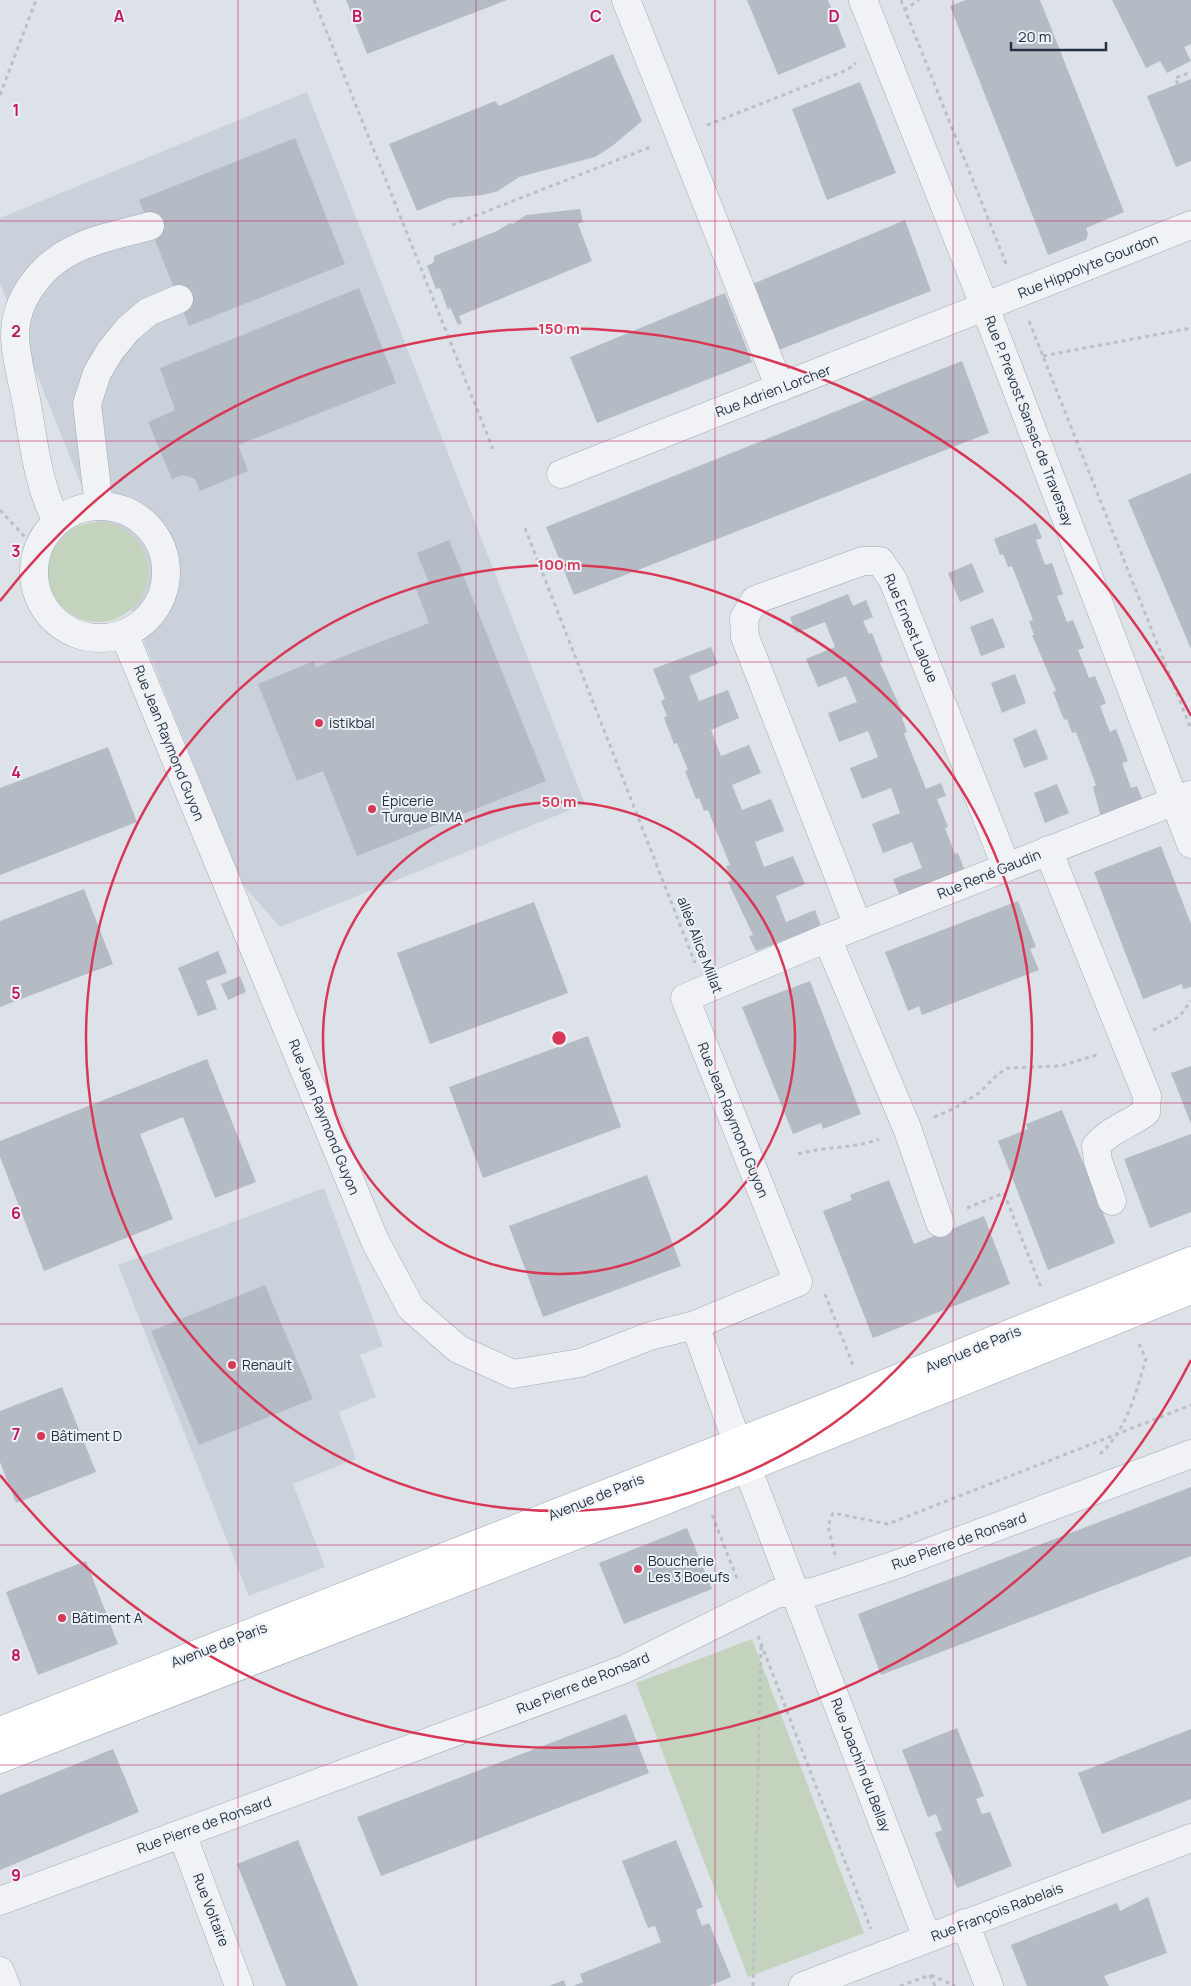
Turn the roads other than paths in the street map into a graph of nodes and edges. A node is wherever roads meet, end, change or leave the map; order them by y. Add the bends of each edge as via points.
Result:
1 (626, 0) edge
2 (863, 0) edge
3 (1191, 224) edge
4 (150, 226) dead end
5 (179, 299) dead end
6 (985, 307) junction
7 (780, 388) junction
8 (561, 474) dead end
9 (99, 506) junction
10 (57, 522) junction
11 (124, 634) junction
12 (1182, 798) edge
13 (1191, 844) edge
14 (1048, 850) junction
15 (1006, 866) junction
16 (858, 926) junction
17 (827, 938) junction
18 (1112, 1201) dead end
19 (939, 1221) road end
20 (1191, 1261) edge
21 (1191, 1290) edge
22 (695, 1325) junction
23 (738, 1442) junction
24 (1191, 1454) edge
25 (748, 1468) junction
26 (795, 1591) junction
27 (0, 1731) edge
28 (0, 1759) edge
29 (182, 1834) junction
30 (1191, 1838) edge
31 (0, 1901) edge
32 (965, 1924) junction
33 (927, 1938) junction
34 (0, 1971) edge
35 (6, 1986) edge
36 (239, 1986) edge
37 (803, 1986) edge
38 (989, 1986) edge

1 - 7 street
2 - 6 street, Rue P. Prevost Sansac de Traversay
3 - 6 street, Rue Hippolyte Gourdon
4 - 10 street via 74,249 49,267 20,305 15,337 41,486
5 - 9 street via 148,312 128,329 97,373 87,404
6 - 7 street, Rue Adrien Lorcher
6 - 12 street, Rue P. Prevost Sansac de Traversay
7 - 8 street, Rue Adrien Lorcher
9 - 10 street via 84,507
9 - 11 street via 128,512 146,524 160,542 166,563 166,585 158,606 144,623
10 - 11 street via 48,530 37,550 33,571 36,593 62,627 82,636 104,639
11 - 22 street, Rue Jean Raymond Guyon via 375,1241 411,1308 458,1349 513,1374 580,1363 650,1336
12 - 13 street, Rue P. Prevost Sansac de Traversay
12 - 14 street, Rue René Gaudin
14 - 15 street, Rue René Gaudin
14 - 18 street via 1147,1096 1146,1112 1108,1133 1096,1146
15 - 16 street, Rue René Gaudin
15 - 16 street, Rue Ernest Laloue via 893,580 880,561 863,561 755,600 744,618 745,637
16 - 17 street, Rue René Gaudin
17 - 19 street via 907,1128
17 - 22 street, Rue Jean Raymond Guyon via 685,998 798,1282
20 - 23 main road, Avenue de Paris
21 - 25 main road, Avenue de Paris
22 - 23 street
23 - 25 street, Rue Joachim du Bellay
23 - 27 main road, Avenue de Paris
24 - 26 street, Rue Pierre de Ronsard via 895,1565 813,1592
25 - 26 street, Rue Joachim du Bellay
25 - 28 main road, Avenue de Paris
26 - 29 street, Rue Pierre de Ronsard via 778,1593 625,1669
26 - 33 street, Rue Joachim du Bellay
29 - 31 street, Rue Pierre de Ronsard
29 - 36 street, Rue Voltaire
30 - 32 street, Rue François Rabelais
32 - 33 street, Rue François Rabelais
32 - 38 street
33 - 37 street, Rue François Rabelais
34 - 35 street

